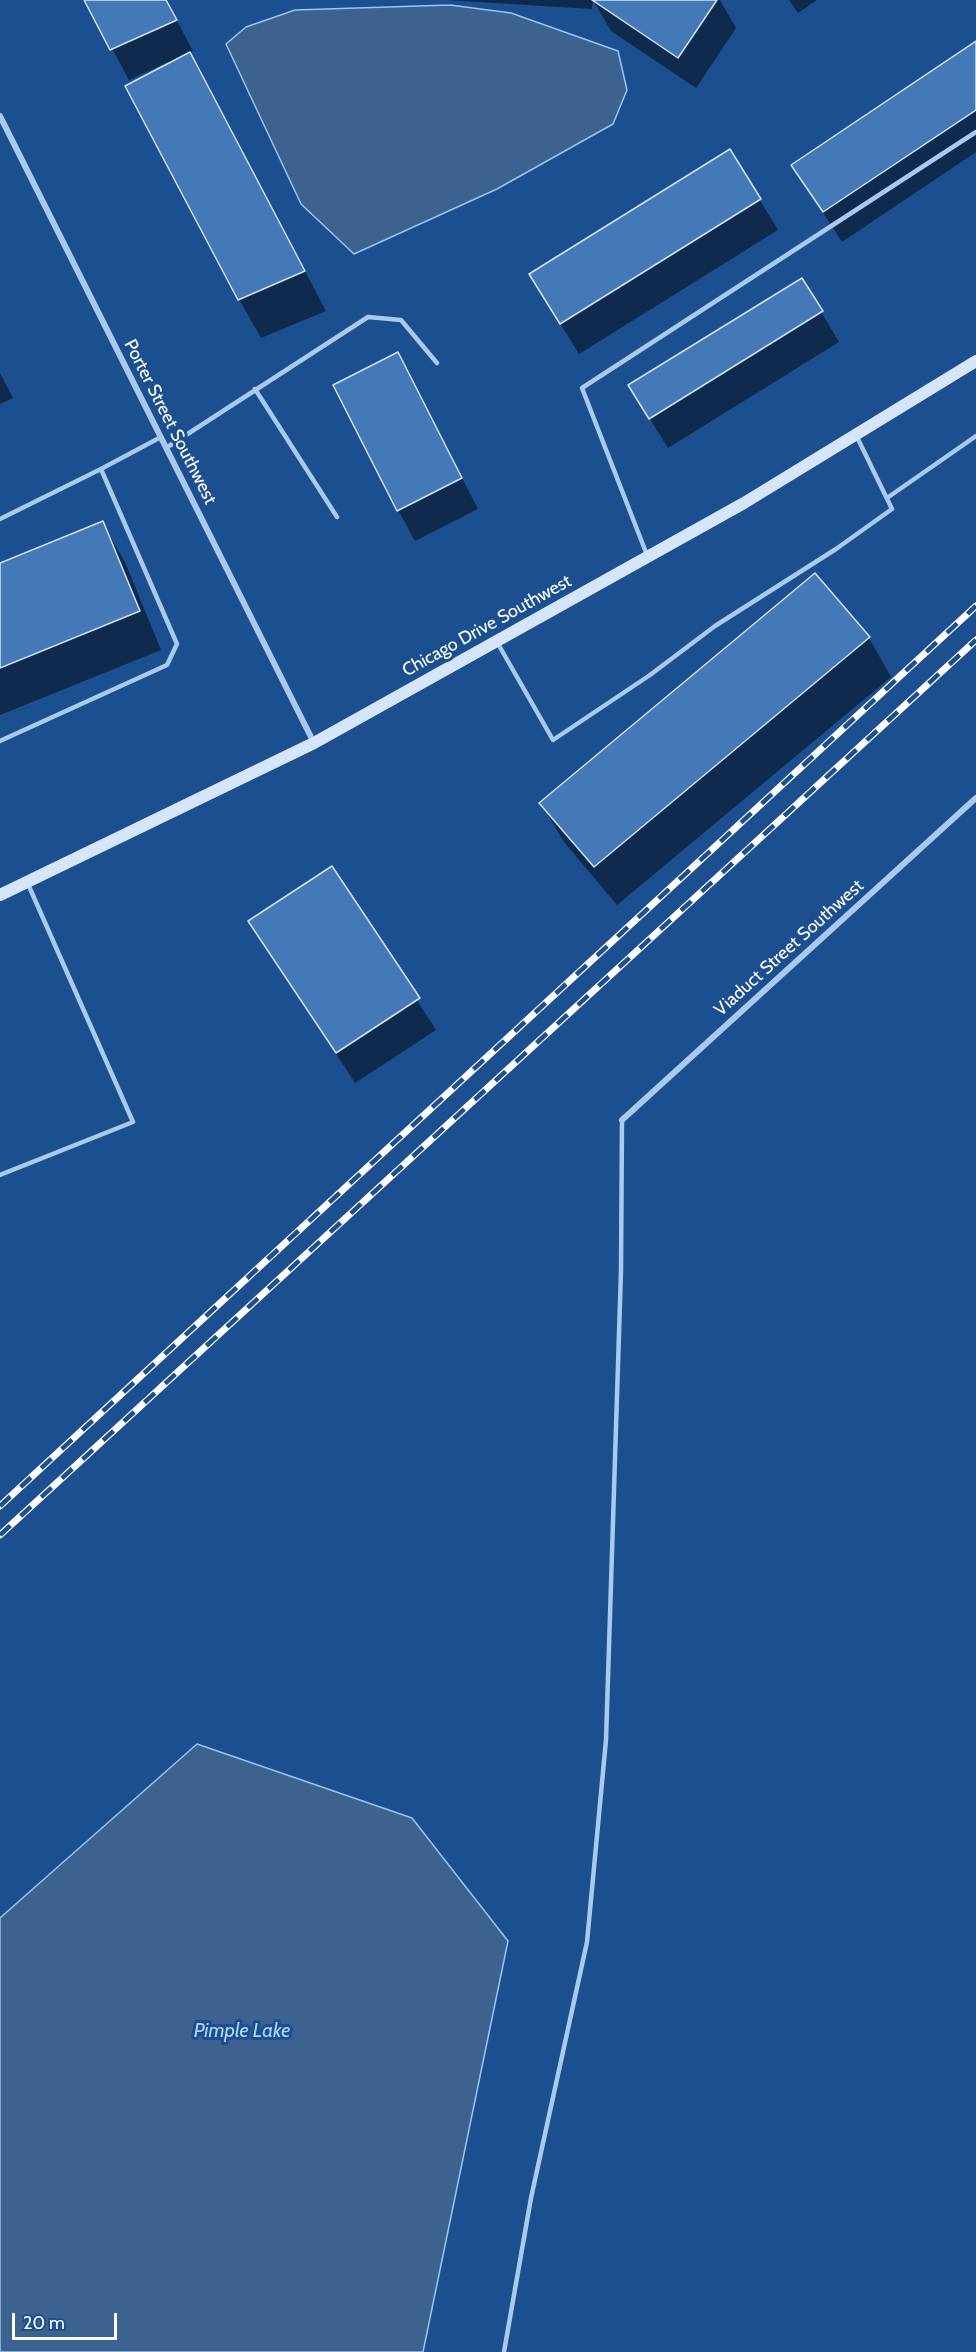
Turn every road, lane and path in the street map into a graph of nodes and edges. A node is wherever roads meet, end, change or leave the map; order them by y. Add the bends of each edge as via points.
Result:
1 (0, 116) edge
2 (976, 132) edge
3 (976, 361) edge
4 (437, 363) dead end
5 (255, 389) junction
6 (856, 435) junction
7 (976, 436) edge
8 (161, 437) junction
9 (166, 448) junction
10 (101, 469) junction
11 (887, 498) junction
12 (337, 517) dead end
13 (0, 519) edge
14 (648, 557) junction
15 (496, 641) junction
16 (0, 741) edge
17 (314, 743) junction
18 (976, 798) edge
19 (27, 882) junction
20 (0, 895) edge
21 (622, 1120) joint
22 (0, 1175) edge
23 (504, 2352) edge

1 - 8 street, Porter Street Southwest
2 - 14 lane via 582,388
3 - 6 main road, Chicago Drive Southwest
4 - 5 lane via 401,320 368,317
5 - 9 lane
5 - 12 lane
6 - 11 lane
6 - 14 main road, Chicago Drive Southwest
7 - 11 lane
8 - 9 street, Porter Street Southwest
8 - 10 lane
9 - 17 street, Porter Street Southwest
10 - 13 lane
10 - 16 lane via 177,644 167,665
11 - 15 lane via 892,509 553,740
14 - 15 main road, Chicago Drive Southwest
15 - 17 main road, Chicago Drive Southwest
17 - 19 main road, Chicago Drive Southwest
18 - 21 street, Viaduct Street Southwest
19 - 20 main road, Chicago Drive Southwest
19 - 22 lane via 133,1122
21 - 23 lane via 606,1740 589,1930 531,2198

